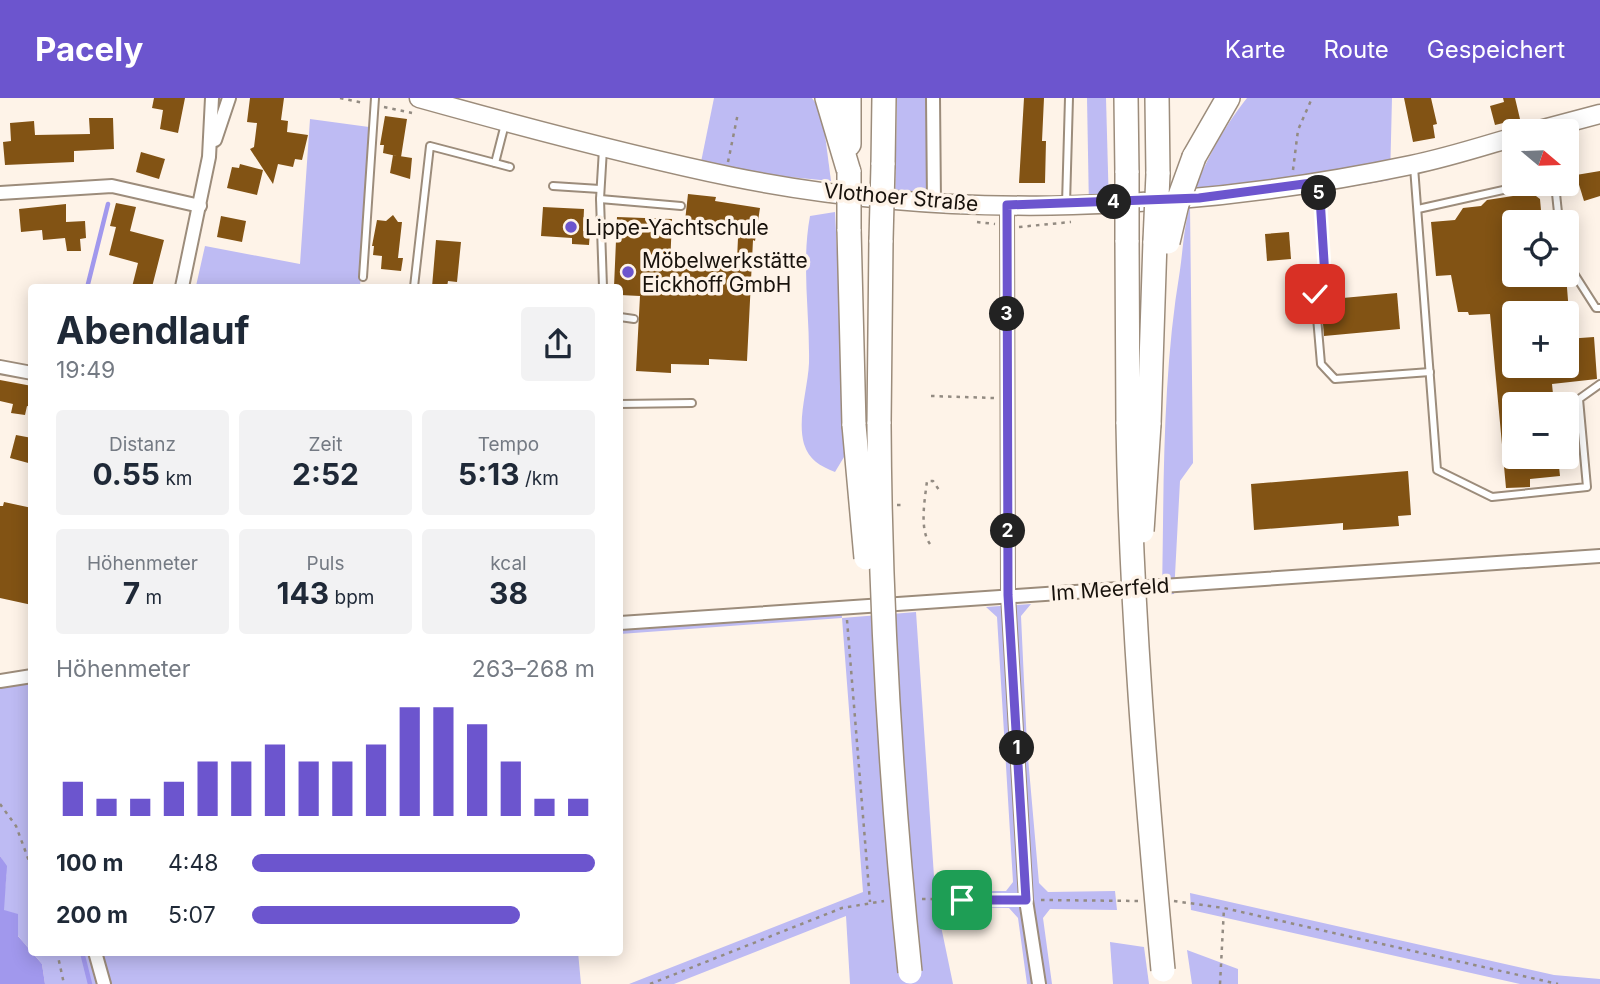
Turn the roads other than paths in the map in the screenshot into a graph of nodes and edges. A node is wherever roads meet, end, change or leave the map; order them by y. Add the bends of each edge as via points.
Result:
1 (212, 98) edge
2 (229, 98) edge
3 (375, 98) edge
4 (419, 98) edge
5 (827, 98) edge
6 (849, 98) edge
7 (884, 98) edge
8 (933, 98) edge
9 (1069, 98) edge
10 (1126, 98) edge
11 (1157, 98) edge
12 (1228, 98) edge
13 (1600, 114) edge
14 (1579, 120) edge
15 (506, 122) junction
16 (1502, 140) edge
17 (604, 147) junction
18 (209, 157) junction
19 (495, 163) junction
20 (1414, 165) junction
21 (510, 167) dead end
22 (849, 172) junction
23 (1319, 182) junction
24 (553, 186) dead end
25 (1502, 188) edge
26 (600, 189) junction
27 (0, 193) edge
28 (600, 199) junction
29 (934, 202) junction
30 (1066, 204) junction
31 (1007, 205) junction
32 (200, 206) junction
33 (681, 206) dead end
34 (1418, 209) junction
35 (1161, 241) junction
36 (363, 277) dead end
37 (1579, 282) edge
38 (183, 284) edge
39 (414, 284) edge
40 (603, 284) edge
41 (1600, 308) edge
42 (623, 318) edge
43 (634, 320) dead end
44 (0, 367) edge
45 (28, 372) edge
46 (1430, 372) junction
47 (1600, 384) edge
48 (692, 402) dead end
49 (623, 404) edge
50 (1139, 424) junction
51 (1600, 556) edge
52 (1008, 595) junction
53 (623, 623) edge
54 (883, 643) junction
55 (28, 677) edge
56 (0, 681) edge
57 (96, 956) edge
58 (1164, 977) edge
59 (911, 978) edge
60 (104, 984) edge
61 (1039, 984) edge

1 - 18 street
2 - 18 street
3 - 36 lane
4 - 15 main road, Vlothoer Straße
5 - 22 highway
6 - 22 highway
7 - 54 highway, bridge via 879,424
8 - 29 street
9 - 30 lane
10 - 50 highway, bridge via 1127,240
11 - 35 highway, bridge
12 - 35 highway, bridge via 1194,157
13 - 14 main road
15 - 17 main road, Vlothoer Straße
15 - 19 lane
16 - 20 main road, Vlothoer Straße
17 - 26 lane
17 - 29 main road, Vlothoer Straße via 723,174
18 - 32 street
19 - 21 lane
19 - 39 lane via 430,146
20 - 23 main road, Vlothoer Straße
20 - 34 lane
22 - 54 highway, bridge via 855,425 867,566
23 - 30 main road, Vlothoer Straße via 1199,198
23 - 46 lane via 1325,277 1315,294 1321,364 1335,379
24 - 26 lane
25 - 34 lane
26 - 28 lane
27 - 32 street via 112,186
28 - 33 lane
28 - 40 lane
29 - 31 main road, Vlothoer Straße
30 - 31 main road, Vlothoer Straße
31 - 52 street
32 - 38 street
34 - 46 lane
35 - 50 highway
37 - 41 lane via 1596,309
42 - 43 lane
44 - 45 street
46 - 47 lane via 1437,470 1492,497 1587,487 1579,399
48 - 49 lane
50 - 58 highway, bridge via 1145,511 1134,597
51 - 52 street, Im Meerfeld
52 - 53 street, Im Meerfeld
52 - 61 street via 1026,900
54 - 59 highway, bridge
55 - 56 street
57 - 60 street

